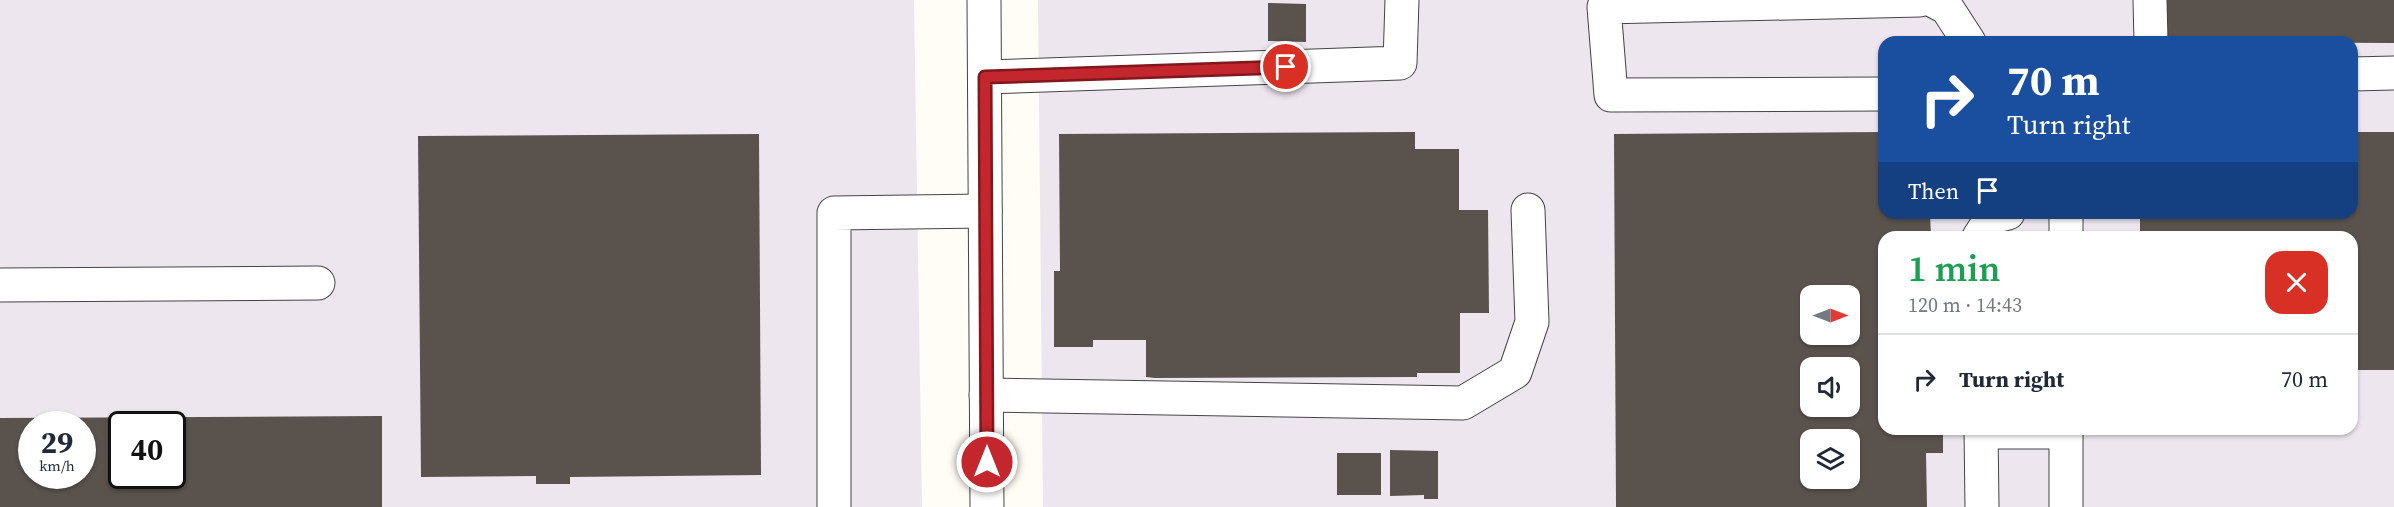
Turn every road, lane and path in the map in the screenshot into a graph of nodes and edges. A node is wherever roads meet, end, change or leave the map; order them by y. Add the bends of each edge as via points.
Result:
1 (984, 0) edge
2 (1402, 0) edge
3 (1920, 0) edge
4 (1932, 0) edge
5 (2150, 0) edge
6 (1965, 36) edge
7 (2151, 36) edge
8 (2394, 73) edge
9 (2358, 74) edge
10 (985, 77) junction
11 (1878, 94) edge
12 (1528, 210) dead end
13 (985, 211) junction
14 (318, 284) dead end
15 (0, 285) edge
16 (986, 395) junction
17 (1981, 435) edge
18 (2066, 435) edge
19 (834, 507) edge
20 (987, 507) edge
21 (1982, 507) edge
22 (2066, 507) edge

1 - 10 street
2 - 10 street via 1400,63
3 - 11 street via 1604,7 1611,95
4 - 6 street via 1947,8
5 - 7 street
8 - 9 street
10 - 13 street
12 - 16 street via 1532,322 1515,372 1462,403
13 - 16 street
13 - 19 street via 834,213
14 - 15 street
16 - 20 street
17 - 21 street
18 - 22 street

